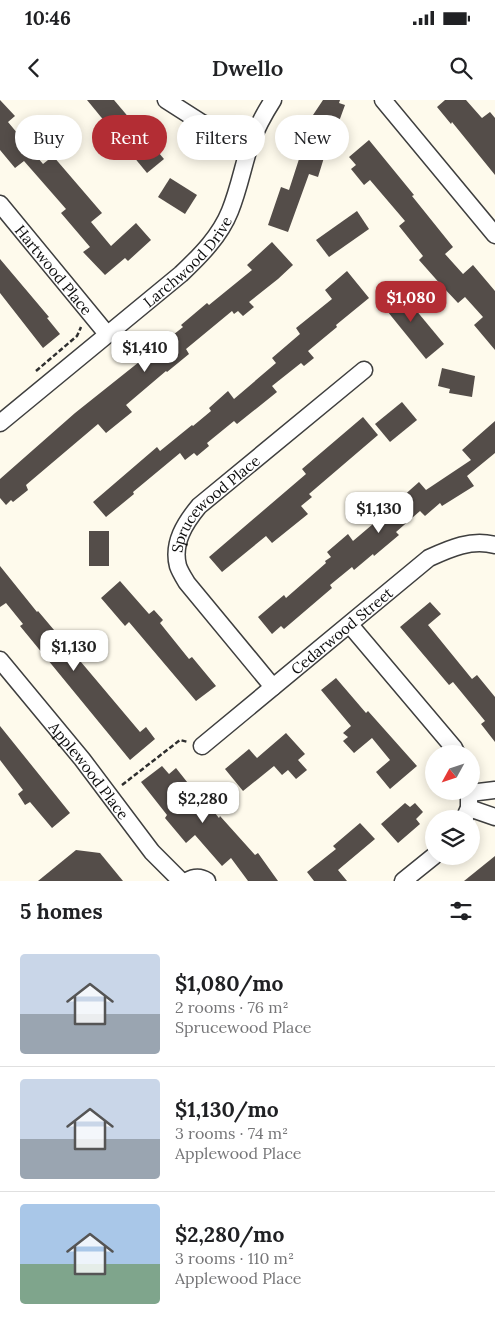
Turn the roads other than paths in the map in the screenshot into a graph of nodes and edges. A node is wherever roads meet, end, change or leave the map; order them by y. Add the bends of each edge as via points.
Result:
1 (166, 100) edge
2 (273, 100) edge
3 (383, 100) edge
4 (189, 115) edge
5 (265, 115) edge
6 (246, 160) edge
7 (0, 204) edge
8 (495, 235) edge
9 (108, 334) junction
10 (364, 370) dead end
11 (0, 423) edge
12 (495, 545) edge
13 (350, 625) junction
14 (0, 660) edge
15 (273, 687) junction
16 (451, 745) edge
17 (202, 746) road end
18 (495, 790) edge
19 (468, 803) edge
20 (495, 817) edge
21 (425, 863) edge
22 (181, 881) edge
23 (188, 881) edge
24 (207, 881) edge
25 (403, 881) edge

1 - 4 street
2 - 5 street, Larchwood Drive
3 - 8 street
6 - 9 street, Larchwood Drive via 230,212 201,255
7 - 9 street, Hartwood Place
9 - 11 street, Larchwood Drive
10 - 15 street, Sprucewood Place via 199,506 188,519 178,542 178,566 187,583
12 - 13 street, Cedarwood Street via 483,542 456,546 429,558
13 - 15 street, Cedarwood Street
13 - 16 street
14 - 22 street, Applewood Place via 152,852
15 - 17 street, Cedarwood Street
18 - 19 street
19 - 20 street
21 - 25 street
23 - 24 street via 202,878

